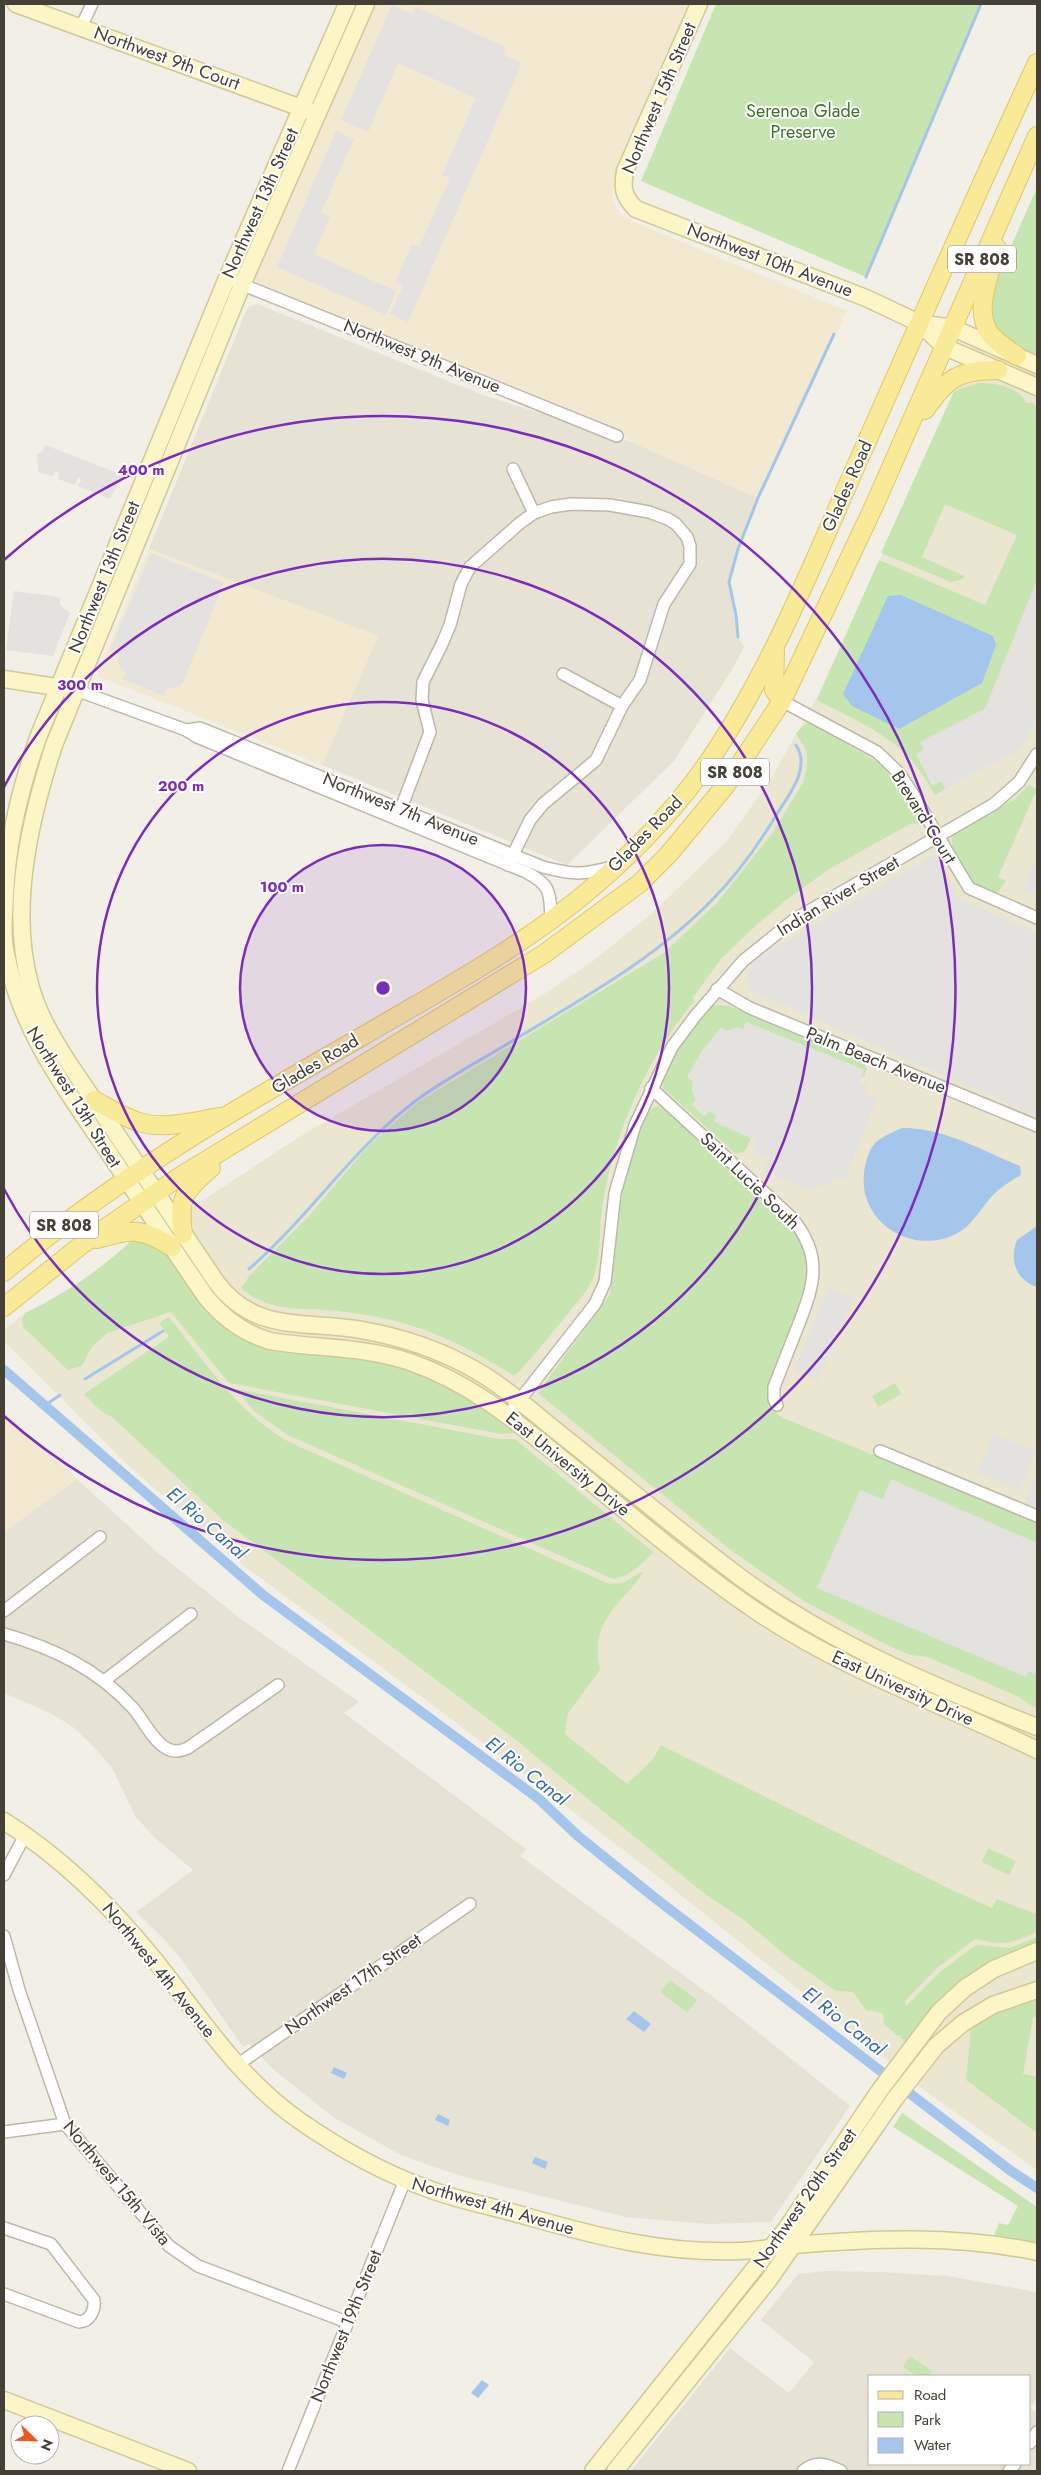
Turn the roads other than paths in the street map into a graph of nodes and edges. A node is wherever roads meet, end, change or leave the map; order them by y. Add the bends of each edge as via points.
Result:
1 (16, 4) edge
2 (92, 4) edge
3 (347, 4) edge
4 (366, 4) edge
5 (699, 4) edge
6 (81, 28) junction
7 (1037, 63) edge
8 (302, 107) junction
9 (317, 114) junction
10 (1037, 136) edge
11 (1013, 191) junction
12 (624, 194) joint
13 (227, 278) junction
14 (242, 284) junction
15 (920, 323) junction
16 (953, 328) junction
17 (944, 348) junction
18 (1017, 356) junction
19 (1037, 365) edge
20 (998, 370) junction
21 (1037, 387) edge
22 (617, 436) dead end
23 (900, 446) junction
24 (513, 469) dead end
25 (534, 514) junction
26 (776, 641) junction
27 (563, 674) dead end
28 (4, 679) edge
29 (59, 686) junction
30 (76, 690) junction
31 (782, 701) junction
32 (622, 706) junction
33 (1037, 754) edge
34 (399, 814) junction
35 (937, 837) junction
36 (511, 860) junction
37 (618, 865) junction
38 (1037, 918) edge
39 (551, 920) junction
40 (717, 989) junction
41 (418, 1004) junction
42 (399, 1044) junction
43 (651, 1088) junction
44 (94, 1100) junction
45 (229, 1116) junction
46 (1037, 1126) edge
47 (255, 1130) junction
48 (142, 1169) junction
49 (126, 1179) junction
50 (156, 1192) junction
51 (142, 1202) junction
52 (177, 1240) junction
53 (84, 1243) junction
54 (4, 1272) edge
55 (4, 1307) edge
56 (518, 1400) junction
57 (777, 1405) dead end
58 (508, 1415) junction
59 (880, 1451) dead end
60 (1037, 1516) edge
61 (100, 1537) dead end
62 (4, 1611) edge
63 (191, 1614) dead end
64 (4, 1634) edge
65 (104, 1681) junction
66 (278, 1685) dead end
67 (1037, 1727) edge
68 (1035, 1743) edge
69 (4, 1821) edge
70 (25, 1835) junction
71 (4, 1875) edge
72 (470, 1904) dead end
73 (4, 1936) edge
74 (1037, 1951) edge
75 (1037, 1990) edge
76 (237, 2065) junction
77 (864, 2114) junction
78 (65, 2124) junction
79 (878, 2124) junction
80 (4, 2132) edge
81 (405, 2180) junction
82 (4, 2228) edge
83 (794, 2245) junction
84 (771, 2248) junction
85 (724, 2251) junction
86 (1037, 2252) edge
87 (745, 2281) junction
88 (4, 2294) edge
89 (347, 2322) junction
90 (4, 2400) edge
91 (627, 2429) junction
92 (640, 2440) junction
93 (188, 2471) edge
94 (288, 2471) edge
95 (593, 2471) edge
96 (616, 2471) edge
97 (803, 2471) edge
98 (840, 2471) edge

1 - 6 street, Northwest 9th Court
2 - 6 street
3 - 8 street, Northwest 13th Street
4 - 9 street, Northwest 13th Street
5 - 12 street, Northwest 15th Street via 625,171
6 - 8 street, Northwest 9th Court
7 - 15 main road, Glades Road / SR 808
8 - 9 street, Northwest 9th Court
8 - 13 street, Northwest 13th Street
9 - 14 street, Northwest 13th Street
10 - 11 main road, Glades Road / SR 808
11 - 16 main road, Glades Road / SR 808
11 - 18 main road via 982,307 985,325 992,335
12 - 15 street, Northwest 10th Avenue via 636,208 842,288
13 - 14 street, Northwest 9th Avenue
13 - 29 street, Northwest 13th Street
14 - 22 street, Northwest 9th Avenue
14 - 30 street, Northwest 13th Street
15 - 16 street
15 - 17 street
15 - 26 main road, Glades Road / SR 808
16 - 17 main road, Glades Road / SR 808
16 - 18 street
17 - 20 street
17 - 23 main road, Glades Road / SR 808
18 - 19 street
20 - 21 street
20 - 23 main road via 968,372 946,383
23 - 31 main road, Glades Road / SR 808
24 - 25 street
25 - 32 street via 561,505 630,508 668,519 687,537 690,564 664,604 644,671
25 - 34 street via 464,575 450,625 423,682 422,700 430,732
26 - 31 main road via 774,690
26 - 37 main road, Glades Road / SR 808 via 755,687 706,765 663,818
27 - 32 street
28 - 29 street, Northwest 7th Avenue
29 - 30 street, Northwest 7th Avenue
29 - 49 street, Northwest 13th Street via 25,774 11,831 5,890 5,949 15,991 35,1040
30 - 34 street, Northwest 7th Avenue via 186,730 200,728
30 - 44 street, Northwest 13th Street via 54,745 36,804 24,875 23,931 26,967 35,1000 58,1047
31 - 35 street, Brevard Court via 877,752 899,773
31 - 42 main road, Glades Road / SR 808 via 702,817 640,883 544,954
32 - 36 street via 596,760 543,804 530,820
33 - 35 street, Indian River Street via 1019,782 994,804
34 - 36 street, Northwest 7th Avenue
35 - 38 street, Brevard Court via 969,888
35 - 40 street, Indian River Street via 795,919 744,961
36 - 37 street, Northwest 7th Avenue via 575,874
36 - 39 street, Northwest 7th Avenue via 542,880 547,887
37 - 39 main road, Glades Road / SR 808
39 - 41 main road, Glades Road / SR 808
40 - 43 street, Indian River Street via 676,1041
40 - 46 street, Palm Beach Avenue via 759,1011
41 - 42 main road via 416,1015
41 - 45 main road, Glades Road / SR 808
42 - 47 main road, Glades Road / SR 808
43 - 56 street, Indian River Street via 635,1124 617,1185 602,1292
43 - 57 street, Saint Lucie South via 792,1218 808,1242 814,1268 813,1287 774,1387
44 - 45 main road via 137,1122 151,1124 168,1125
44 - 48 street, Northwest 13th Street
45 - 48 main road, Glades Road / SR 808
47 - 50 main road, Glades Road / SR 808
47 - 52 main road via 187,1190 181,1206
48 - 49 main road, Glades Road / SR 808
48 - 50 street, East University Drive
49 - 51 street, East University Drive
49 - 54 main road, Glades Road / SR 808
50 - 51 main road, Glades Road / SR 808
50 - 52 street, East University Drive
51 - 52 street, East University Drive
51 - 53 main road, Glades Road / SR 808
52 - 53 main road via 132,1230
52 - 56 street, East University Drive via 226,1295 252,1314 286,1323 354,1329 410,1342 478,1371
52 - 58 street, East University Drive via 218,1311 256,1337 280,1343 360,1349 408,1361 449,1378
53 - 55 main road, Glades Road / SR 808
56 - 58 street, Indian River Street
56 - 67 street, East University Drive via 728,1568 793,1612 870,1655
58 - 68 street, East University Drive via 717,1583 789,1632 845,1663
59 - 60 street
61 - 62 street
63 - 65 street
64 - 65 street via 55,1651
65 - 66 street via 132,1707 160,1744 168,1750 178,1751 188,1748
69 - 70 street, Northwest 4th Avenue
70 - 71 street
70 - 76 street, Northwest 4th Avenue via 108,1906
72 - 76 street, Northwest 17th Street
73 - 78 street, Northwest 15th Vista
74 - 77 street, Northwest 20th Street via 994,1969 965,1988 939,2012
75 - 79 street, Northwest 20th Street via 993,2005 963,2023 936,2046
76 - 81 street, Northwest 4th Avenue via 298,2119 343,2150
77 - 79 street
77 - 84 street, Northwest 20th Street
78 - 80 street
78 - 89 street, Northwest 15th Vista via 182,2257 203,2268
79 - 83 street, Northwest 20th Street
81 - 85 street, Northwest 4th Avenue via 454,2198 607,2238 688,2250
81 - 89 street, Northwest 19th Street
82 - 88 street via 51,2244 94,2300 95,2307 91,2316 79,2322
83 - 84 street, Northwest 4th Avenue
83 - 86 street, Northwest 4th Avenue via 939,2240 994,2244
83 - 92 street, Northwest 20th Street
84 - 85 street, Northwest 4th Avenue
84 - 87 street, Northwest 20th Street
85 - 87 street via 743,2266
87 - 91 street, Northwest 20th Street
89 - 94 street, Northwest 19th Street
90 - 93 street
91 - 92 street
91 - 95 street, Northwest 20th Street
92 - 96 street, Northwest 20th Street
97 - 98 street via 818,2463

